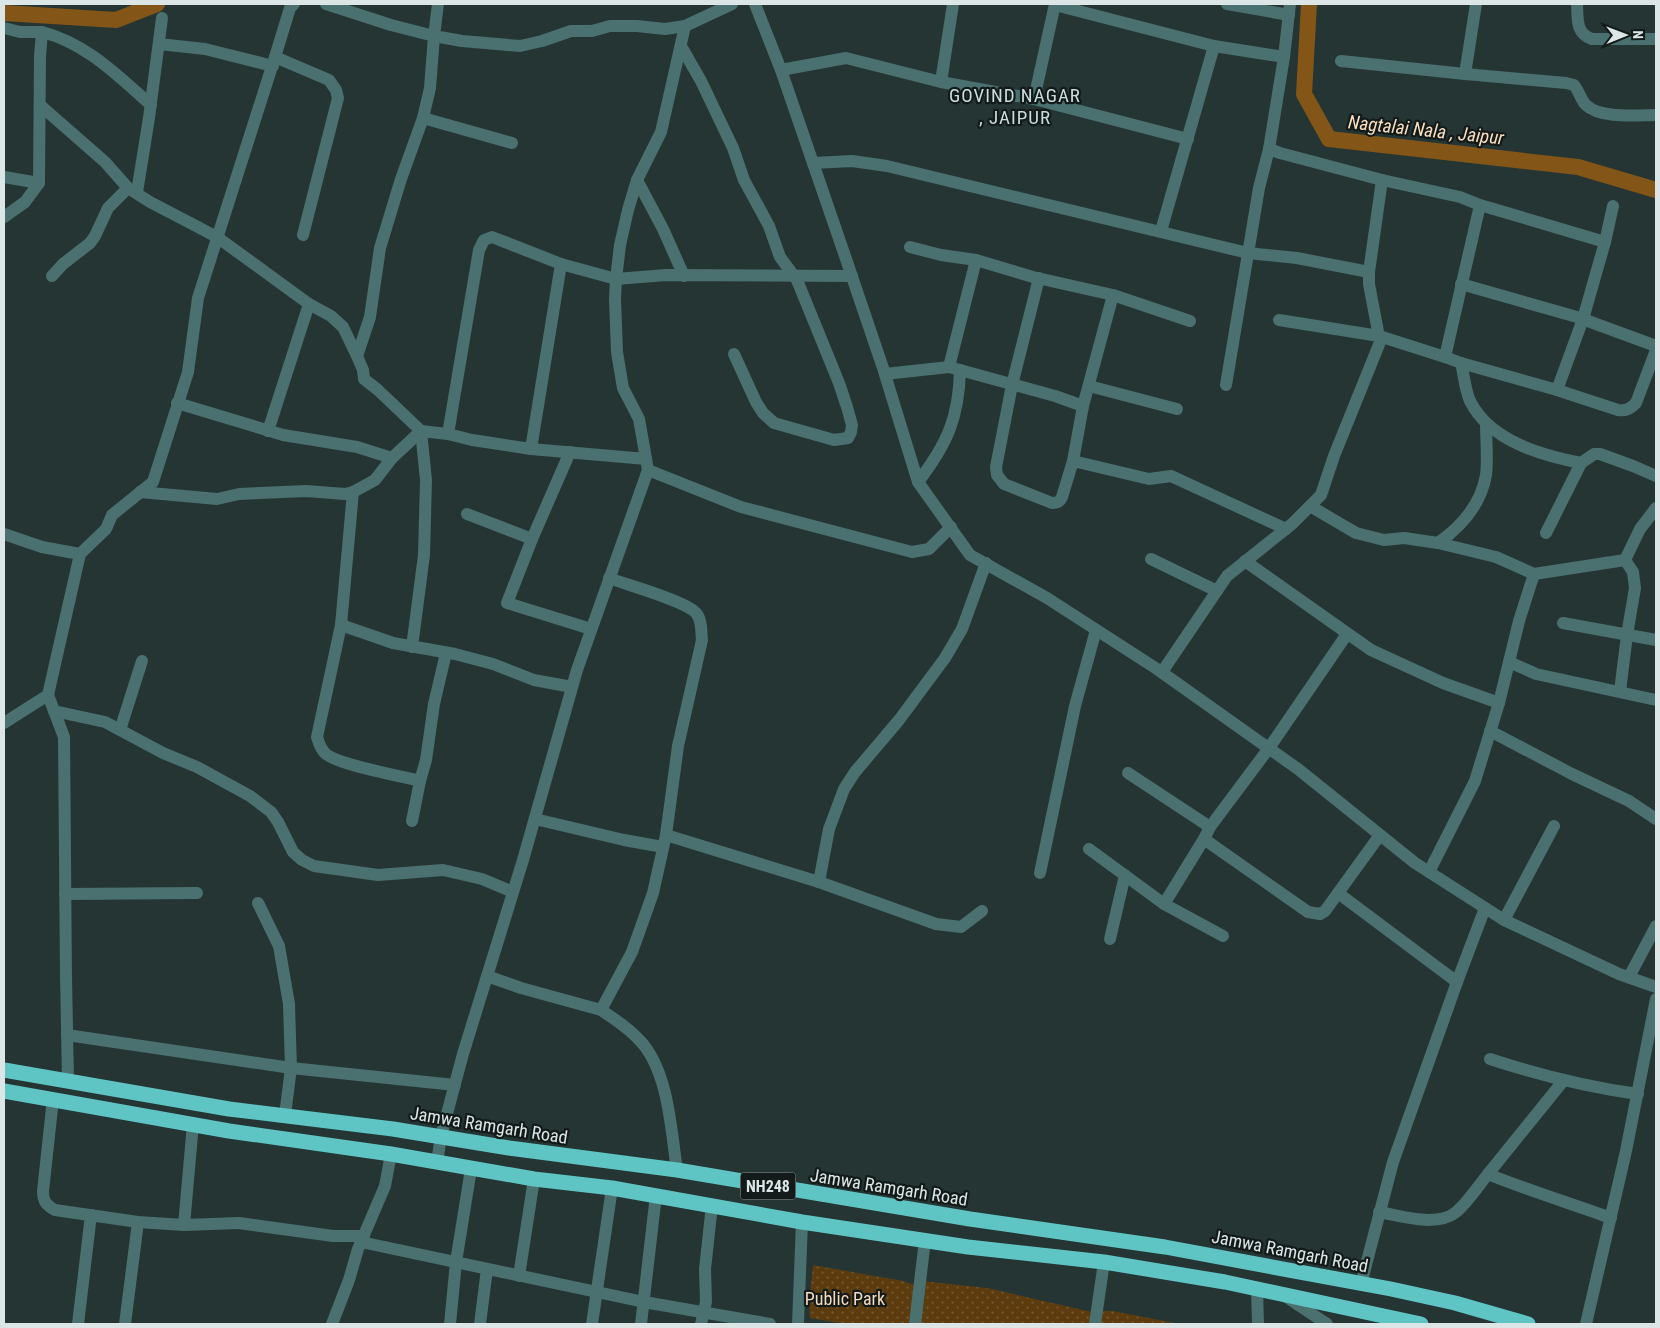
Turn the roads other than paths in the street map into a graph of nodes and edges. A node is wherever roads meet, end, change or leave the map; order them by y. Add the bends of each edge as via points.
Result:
1 (294, 4) edge
2 (326, 4) edge
3 (438, 4) edge
4 (732, 4) edge
5 (755, 4) edge
6 (953, 4) edge
7 (1227, 4) edge
8 (1476, 4) edge
9 (1577, 4) edge
10 (1055, 5) edge
11 (1290, 10) edge
12 (162, 18) dead end
13 (685, 26) junction
14 (4, 28) edge
15 (42, 32) junction
16 (434, 36) junction
17 (1656, 39) edge
18 (159, 44) junction
19 (681, 46) junction
20 (1214, 46) junction
21 (1284, 57) junction
22 (1341, 61) dead end
23 (274, 62) junction
24 (781, 70) junction
25 (1465, 74) junction
26 (941, 82) junction
27 (1034, 99) junction
28 (40, 106) junction
29 (151, 106) junction
30 (1656, 115) edge
31 (422, 118) junction
32 (1188, 139) junction
33 (512, 143) dead end
34 (1269, 148) junction
35 (813, 163) junction
36 (4, 176) edge
37 (637, 180) junction
38 (1382, 180) junction
39 (39, 183) junction
40 (132, 190) junction
41 (1480, 205) junction
42 (1613, 206) dead end
43 (4, 217) edge
44 (1161, 231) junction
45 (303, 235) dead end
46 (217, 237) junction
47 (1606, 242) junction
48 (910, 247) dead end
49 (1248, 253) junction
50 (976, 260) junction
51 (561, 264) junction
52 (1369, 272) junction
53 (52, 276) dead end
54 (684, 276) junction
55 (852, 276) junction
56 (794, 277) junction
57 (1039, 278) junction
58 (616, 279) junction
59 (1461, 284) junction
60 (1112, 296) junction
61 (309, 304) junction
62 (1583, 319) junction
63 (1279, 320) dead end
64 (1190, 321) dead end
65 (1379, 336) junction
66 (1656, 346) edge
67 (1656, 350) edge
68 (734, 354) dead end
69 (357, 356) junction
70 (1445, 357) junction
71 (1461, 363) junction
72 (954, 369) junction
73 (885, 374) junction
74 (1012, 385) junction
75 (1226, 385) dead end
76 (1089, 386) junction
77 (1557, 390) junction
78 (177, 403) junction
79 (1083, 406) junction
80 (1177, 409) dead end
81 (1486, 424) junction
82 (268, 431) junction
83 (422, 431) junction
84 (448, 434) junction
85 (531, 449) junction
86 (570, 452) junction
87 (392, 458) junction
88 (1073, 462) junction
89 (1581, 462) junction
90 (647, 464) junction
91 (1656, 476) edge
92 (918, 482) junction
93 (140, 492) junction
94 (353, 492) junction
95 (1310, 506) junction
96 (1656, 508) edge
97 (467, 514) dead end
98 (951, 527) junction
99 (1286, 529) junction
100 (1546, 532) dead end
101 (4, 534) edge
102 (532, 539) junction
103 (1438, 542) junction
104 (80, 554) junction
105 (1151, 559) dead end
106 (1625, 560) junction
107 (1245, 561) junction
108 (986, 564) junction
109 (1534, 574) junction
110 (609, 578) junction
111 (1217, 591) junction
112 (1563, 623) dead end
113 (341, 625) junction
114 (591, 629) junction
115 (1096, 630) junction
116 (1347, 634) junction
117 (1627, 634) junction
118 (1656, 640) edge
119 (412, 647) junction
120 (446, 653) junction
121 (142, 661) dead end
122 (1509, 662) junction
123 (1162, 672) junction
124 (572, 687) junction
125 (1620, 691) junction
126 (48, 695) junction
127 (1656, 700) edge
128 (1499, 703) junction
129 (54, 711) junction
130 (4, 723) edge
131 (120, 730) junction
132 (1490, 731) junction
133 (1269, 748) junction
134 (1128, 773) dead end
135 (420, 781) junction
136 (534, 819) junction
137 (1656, 819) edge
138 (412, 821) dead end
139 (1210, 826) junction
140 (1554, 826) dead end
141 (1380, 835) junction
142 (1204, 839) junction
143 (665, 841) junction
144 (1089, 849) dead end
145 (1040, 872) dead end
146 (1430, 872) junction
147 (1125, 875) junction
148 (819, 882) junction
149 (513, 892) junction
150 (197, 893) dead end
151 (1338, 893) junction
152 (65, 894) junction
153 (258, 903) dead end
154 (1164, 904) junction
155 (1485, 908) junction
156 (982, 911) dead end
157 (1504, 920) junction
158 (1656, 926) edge
159 (1223, 936) dead end
160 (1110, 939) dead end
161 (487, 976) junction
162 (1629, 977) junction
163 (1457, 982) junction
164 (1656, 987) edge
165 (1656, 999) edge
166 (601, 1010) junction
167 (67, 1035) junction
168 (1490, 1059) dead end
169 (291, 1068) junction
170 (4, 1070) edge
171 (1564, 1080) junction
172 (68, 1081) junction
173 (455, 1085) junction
174 (4, 1091) edge
175 (1638, 1094) junction
176 (53, 1100) junction
177 (285, 1115) junction
178 (192, 1124) junction
179 (441, 1136) junction
180 (391, 1154) junction
181 (436, 1163) junction
182 (471, 1168) junction
183 (677, 1170) junction
184 (1488, 1174) junction
185 (534, 1179) junction
186 (612, 1188) junction
187 (656, 1196) junction
188 (712, 1205) junction
189 (1379, 1212) junction
190 (91, 1216) junction
191 (1611, 1218) junction
192 (138, 1222) junction
193 (802, 1222) junction
194 (184, 1225) junction
195 (363, 1239) junction
196 (925, 1240) junction
197 (456, 1262) junction
198 (1104, 1262) junction
199 (487, 1269) junction
200 (519, 1276) junction
201 (1361, 1284) junction
202 (1257, 1288) junction
203 (597, 1292) junction
204 (1280, 1293) junction
205 (644, 1302) junction
206 (702, 1319) edge
207 (78, 1324) edge
208 (125, 1324) edge
209 (332, 1324) edge
210 (450, 1324) edge
211 (480, 1324) edge
212 (592, 1324) edge
213 (641, 1324) edge
214 (770, 1324) edge
215 (798, 1324) edge
216 (916, 1324) edge
217 (1095, 1324) edge
218 (1258, 1324) edge
219 (1326, 1324) edge
220 (1421, 1324) edge
221 (1528, 1324) edge
222 (1586, 1324) edge

1 - 23 street
2 - 16 street
3 - 16 street
4 - 13 street
5 - 24 street
6 - 26 street
7 - 11 street
8 - 25 street
9 - 17 street via 1578,25 1587,37
10 - 20 street
10 - 27 street
11 - 21 street
12 - 18 street
13 - 16 street via 665,29 610,26 592,31 571,31 520,46
13 - 19 street
14 - 15 street
15 - 28 street
15 - 29 street via 78,46 114,72
16 - 31 street via 430,88
18 - 23 street
18 - 29 street
19 - 37 street via 661,132
19 - 56 street via 733,148 744,180 769,226 780,257
20 - 21 street
20 - 32 street
21 - 34 street
22 - 25 street
23 - 45 street via 329,80 338,98
23 - 46 street
24 - 26 street via 846,58
24 - 35 street
25 - 30 street via 1566,82 1574,85 1586,105 1597,112
26 - 27 street
27 - 32 street
28 - 39 street
28 - 40 street
29 - 40 street
31 - 33 street
31 - 69 street via 380,248 370,317
32 - 44 street
34 - 38 street
34 - 49 street
35 - 44 street via 852,161 887,166
35 - 55 street
36 - 39 street
37 - 54 street
37 - 58 street via 620,245
38 - 41 street via 1460,197
38 - 52 street
39 - 43 street via 25,202
40 - 46 street
40 - 53 street via 108,208 90,243
41 - 47 street
41 - 59 street
42 - 47 street
44 - 49 street
46 - 61 street
46 - 78 street via 198,298 188,372
47 - 62 street
48 - 50 street
49 - 52 street via 1297,258
49 - 75 street
50 - 57 street
50 - 72 street
51 - 58 street
51 - 84 street via 492,237 484,240 479,250
51 - 85 street
52 - 65 street
54 - 56 street
54 - 58 street
55 - 56 street
55 - 73 street
56 - 68 street via 839,383 852,425 848,438 834,440 774,422 756,402
57 - 60 street
57 - 74 street
58 - 90 street via 617,352 622,388 639,419
59 - 62 street
59 - 70 street
60 - 64 street
60 - 76 street
61 - 69 street via 332,316 343,327
61 - 82 street
62 - 66 street
62 - 77 street
63 - 65 street
65 - 70 street
65 - 95 street via 1380,342 1321,495
67 - 77 street via 1636,404 1631,408 1618,410
69 - 83 street via 364,379
70 - 71 street
71 - 77 street
71 - 81 street via 1470,400
72 - 73 street
72 - 74 street
72 - 92 street via 959,394 954,419 946,440
73 - 92 street
74 - 79 street
74 - 88 street via 996,475 1004,484 1057,503 1061,500
76 - 79 street
76 - 80 street
78 - 82 street
78 - 93 street via 153,482
79 - 88 street
81 - 89 street via 1519,444 1557,458
81 - 103 street via 1486,474 1478,500 1454,532
82 - 87 street via 357,447
83 - 84 street
83 - 87 street
83 - 119 street via 426,480 424,555
84 - 85 street
85 - 86 street
86 - 90 street
86 - 102 street
87 - 94 street via 375,480
88 - 99 street via 1149,479 1171,476
89 - 91 street via 1600,454
89 - 100 street
90 - 98 street via 741,507 912,552 930,549
90 - 110 street
92 - 98 street
93 - 94 street via 217,499 239,494
93 - 104 street via 112,515 106,529
94 - 113 street
95 - 99 street
95 - 103 street via 1356,533 1384,540 1404,538
96 - 106 street via 1640,529
97 - 102 street
98 - 108 street via 970,554
99 - 107 street
101 - 104 street via 42,547
102 - 114 street via 507,603
103 - 109 street via 1496,557
104 - 126 street
105 - 111 street
106 - 109 street
106 - 117 street via 1635,579
107 - 111 street via 1227,576
107 - 116 street
108 - 115 street via 1048,598
108 - 148 street via 962,629 945,658 844,789 828,829
109 - 122 street
110 - 114 street
110 - 143 street via 683,604 697,614 701,626 702,640 678,746
111 - 123 street
112 - 117 street
113 - 119 street via 393,644
113 - 135 street via 317,737 320,746 331,758
114 - 124 street
115 - 123 street
115 - 145 street via 1075,706
116 - 128 street via 1370,650
116 - 133 street
117 - 118 street
117 - 125 street
119 - 120 street
120 - 124 street via 493,664 534,680
120 - 135 street
121 - 131 street
122 - 125 street via 1536,674
122 - 128 street
123 - 133 street
124 - 136 street
125 - 127 street
126 - 129 street
126 - 130 street
128 - 132 street
129 - 131 street via 105,722
129 - 152 street via 64,738
131 - 149 street via 250,796 271,812 293,852 314,866 378,875 443,870 482,879
132 - 137 street via 1629,801
132 - 146 street via 1475,781
133 - 139 street
133 - 141 street
134 - 139 street
135 - 138 street
136 - 143 street via 624,840
136 - 149 street
139 - 142 street
140 - 157 street
141 - 146 street
141 - 151 street
142 - 151 street via 1308,912 1325,912
142 - 154 street
143 - 148 street
143 - 166 street via 653,893 632,952
144 - 147 street
146 - 155 street
147 - 154 street
147 - 160 street
148 - 156 street via 936,924 961,927
149 - 161 street
150 - 152 street
151 - 163 street
152 - 167 street
153 - 169 street via 279,946 289,1004
154 - 159 street
155 - 157 street
155 - 163 street
157 - 162 street
158 - 162 street
161 - 166 street
161 - 173 street
162 - 164 street
163 - 189 street via 1392,1162
165 - 175 street
166 - 183 street via 643,1045 657,1068 665,1092
167 - 169 street
167 - 172 street
168 - 171 street
169 - 173 street
169 - 177 street
170 - 172 highway, Jamwa Ramgarh Road / NH248
171 - 175 street
171 - 184 street
172 - 177 highway, Jamwa Ramgarh Road / NH248 via 230,1109
173 - 179 street
174 - 176 highway, NH248
175 - 191 street
176 - 178 highway, NH248
176 - 190 street via 43,1198 55,1210
177 - 179 highway, Jamwa Ramgarh Road / NH248
178 - 180 highway, NH248
178 - 194 street
179 - 181 street
179 - 183 highway, Jamwa Ramgarh Road / NH248
180 - 181 highway, NH248
180 - 195 street via 385,1186
181 - 182 highway, NH248
182 - 185 highway, NH248
182 - 197 street
183 - 201 highway, Jamwa Ramgarh Road / NH248 via 970,1219 1165,1247
184 - 189 street via 1456,1213 1445,1218 1434,1221
184 - 191 street via 1525,1190
185 - 186 highway, NH248
185 - 200 street
186 - 187 highway, NH248
186 - 203 street
187 - 188 highway, NH248
187 - 205 street
188 - 193 highway, NH248
188 - 206 street
189 - 201 street
190 - 192 street
190 - 207 street
191 - 222 street
192 - 194 street
192 - 208 street
193 - 196 highway, NH248
193 - 215 street
194 - 195 street via 239,1223
195 - 197 street
195 - 209 street
196 - 198 highway, NH248
196 - 216 street
197 - 199 street
197 - 210 street
198 - 202 highway, NH248
198 - 217 street
199 - 200 street
199 - 211 street
200 - 203 street
201 - 221 highway, Jamwa Ramgarh Road / NH248 via 1455,1303
202 - 204 highway, NH248
202 - 218 street
203 - 205 street
203 - 212 street
204 - 219 street
204 - 220 highway, NH248
205 - 206 street
205 - 213 street
206 - 214 street

